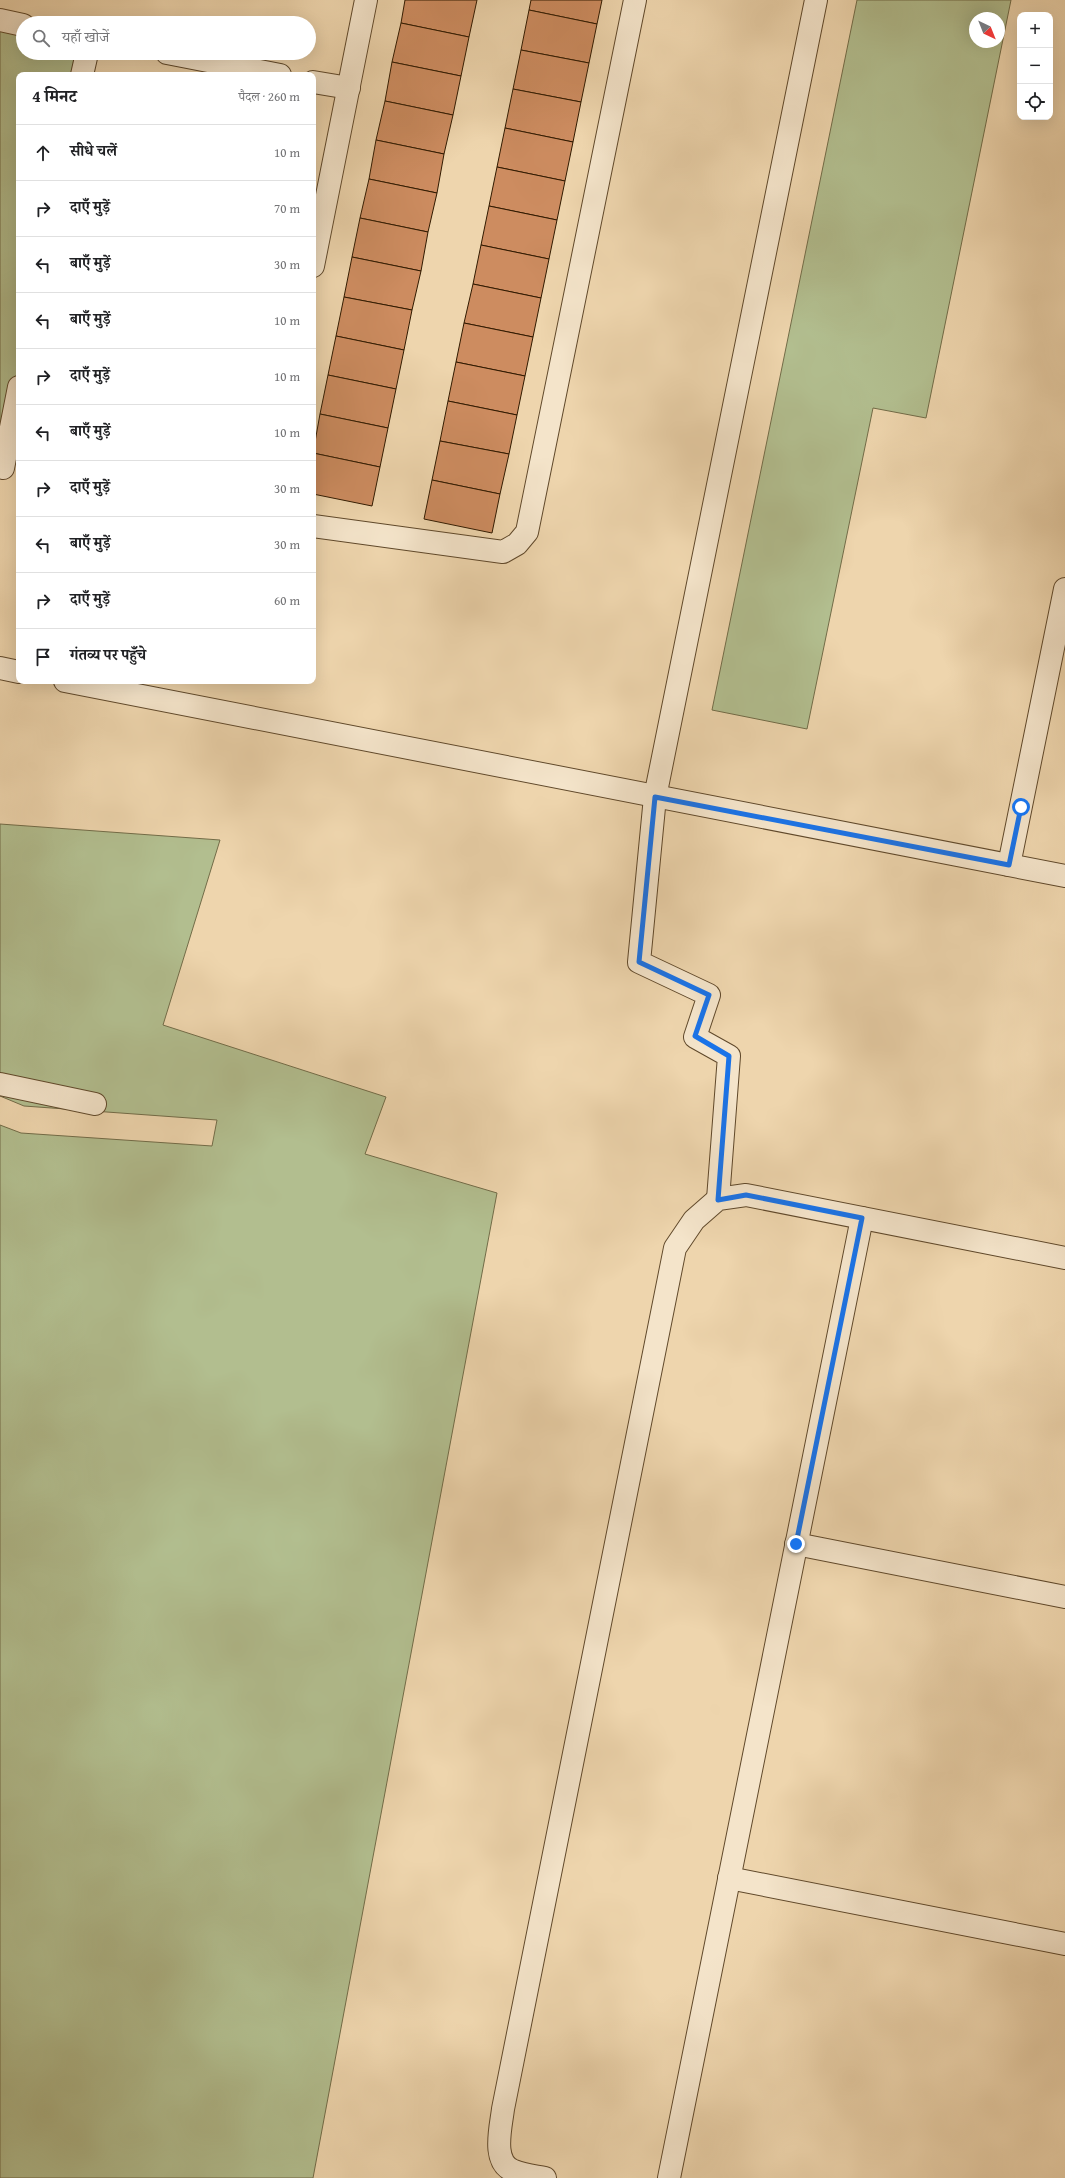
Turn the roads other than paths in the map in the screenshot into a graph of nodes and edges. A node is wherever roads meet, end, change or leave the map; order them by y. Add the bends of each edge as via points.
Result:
1 (366, 0) edge
2 (635, 0) edge
3 (816, 0) edge
4 (0, 20) edge
5 (16, 23) edge
6 (85, 60) edge
7 (203, 60) edge
8 (83, 72) edge
9 (265, 72) edge
10 (316, 82) edge
11 (349, 88) junction
12 (316, 251) edge
13 (16, 408) edge
14 (7, 469) edge
15 (316, 526) edge
16 (1065, 588) edge
17 (0, 668) edge
18 (16, 671) edge
19 (80, 684) edge
20 (1056, 685) edge
21 (655, 797) junction
22 (1009, 865) junction
23 (1065, 876) edge
24 (0, 1084) edge
25 (95, 1104) dead end
26 (718, 1200) junction
27 (862, 1218) junction
28 (1065, 1258) edge
29 (796, 1544) junction
30 (1065, 1597) edge
31 (729, 1878) junction
32 (1065, 1944) edge
33 (545, 2178) edge
34 (668, 2178) edge

1 - 11 street
2 - 15 street via 528,532 517,544 503,552
3 - 21 street
4 - 5 street
6 - 8 street
7 - 9 street
10 - 11 street
11 - 12 street
13 - 14 street
16 - 20 street
17 - 18 street
19 - 21 street
20 - 22 street
21 - 22 street
21 - 26 street via 639,962 709,995 695,1036 729,1056
22 - 23 street
24 - 25 street
26 - 27 street via 746,1195
26 - 33 street via 694,1220 675,1248 503,2109 499,2143 501,2160 513,2171
27 - 28 street
27 - 29 street
29 - 30 street
29 - 31 street
31 - 32 street
31 - 34 street

